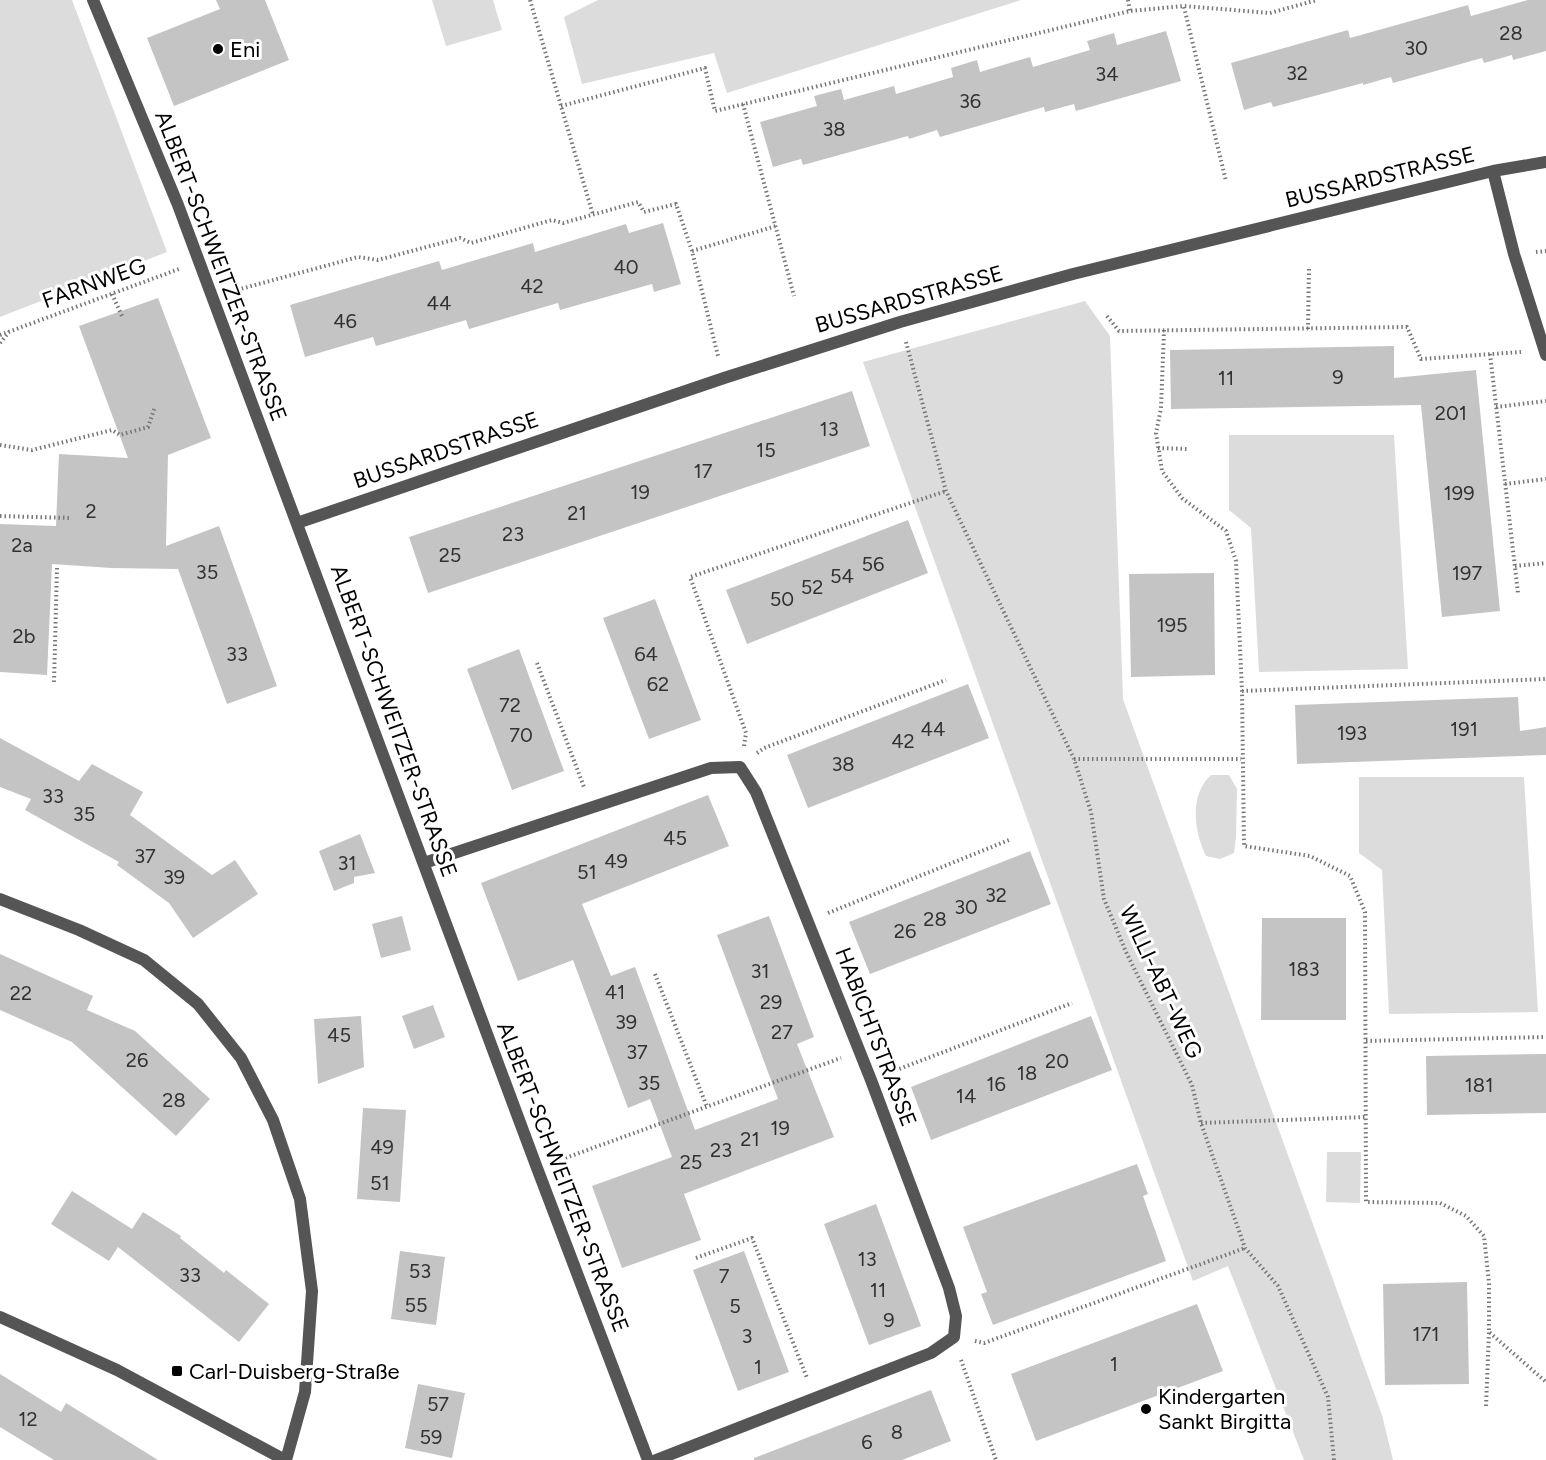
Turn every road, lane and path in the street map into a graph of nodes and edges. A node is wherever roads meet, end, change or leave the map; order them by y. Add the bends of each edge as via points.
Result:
1 (93, 0) edge
2 (530, 0) edge
3 (1128, 0) edge
4 (1317, 0) edge
5 (1184, 6) junction
6 (1130, 11) junction
7 (743, 104) junction
8 (561, 106) junction
9 (1546, 162) edge
10 (1493, 171) junction
11 (1227, 181) dead end
12 (593, 215) junction
13 (776, 226) junction
14 (692, 251) junction
15 (200, 262) junction
16 (1309, 266) dead end
17 (261, 284) dead end
18 (112, 294) junction
19 (794, 297) dead end
20 (122, 316) dead end
21 (1107, 316) dead end
22 (1308, 329) junction
23 (1164, 330) junction
24 (9, 331) junction
25 (0, 335) edge
26 (0, 343) edge
27 (906, 343) dead end
28 (717, 352) dead end
29 (1545, 353) edge
30 (1490, 354) junction
31 (1546, 401) edge
32 (155, 407) dead end
33 (1496, 407) junction
34 (0, 445) edge
35 (1158, 448) junction
36 (1187, 449) dead end
37 (1546, 479) edge
38 (1505, 484) junction
39 (946, 491) junction
40 (0, 516) edge
41 (70, 518) dead end
42 (297, 523) junction
43 (1546, 563) edge
44 (1515, 566) junction
45 (57, 568) dead end
46 (1518, 592) dead end
47 (537, 663) dead end
48 (1546, 679) edge
49 (946, 680) dead end
50 (54, 682) dead end
51 (1242, 691) junction
52 (1074, 759) junction
53 (1241, 759) junction
54 (740, 767) junction
55 (592, 807) junction
56 (1009, 840) dead end
57 (424, 863) junction
58 (0, 899) edge
59 (807, 921) junction
60 (655, 974) dead end
61 (1072, 1004) dead end
62 (1546, 1037) edge
63 (1366, 1041) junction
64 (859, 1051) junction
65 (871, 1080) junction
66 (707, 1107) junction
67 (1366, 1117) junction
68 (1201, 1123) junction
69 (566, 1158) dead end
70 (1245, 1248) junction
71 (696, 1258) dead end
72 (0, 1317) edge
73 (1489, 1332) junction
74 (954, 1336) junction
75 (1546, 1382) edge
76 (815, 1398) junction
77 (1486, 1406) dead end
78 (285, 1460) edge
79 (648, 1460) edge
80 (656, 1460) edge
81 (996, 1460) edge
82 (1334, 1460) edge

1 - 15 street, ALBERT-SCHWEITZER-STRASSE
2 - 8 path
3 - 6 path
4 - 5 path via 1270,13
5 - 6 path
5 - 11 path
6 - 7 path
7 - 8 path via 715,111 705,68
7 - 13 path
8 - 12 path
9 - 10 street, BUSSARDSTRASSE
10 - 29 street
10 - 42 street, BUSSARDSTRASSE via 1073,274 890,325
12 - 14 path via 638,202 644,212 676,204
12 - 17 path via 563,224 552,220 471,243 460,238 378,260 358,257
13 - 14 path
13 - 19 path
14 - 28 path
15 - 18 path, FARNWEG
15 - 42 street, ALBERT-SCHWEITZER-STRASSE
16 - 22 path
18 - 20 path
18 - 24 path, FARNWEG
21 - 23 path via 1119,331
22 - 23 path
22 - 30 path via 1407,327 1421,359
23 - 35 path
24 - 25 path, FARNWEG
24 - 26 path
27 - 39 path, WILLI-ABT-WEG
29 - 30 path
30 - 33 path
31 - 33 path
32 - 34 path via 148,426 120,435 112,430 32,450
33 - 38 path
35 - 36 path
35 - 51 path via 1162,471 1182,498 1226,531 1236,561
37 - 38 path
38 - 44 path
39 - 52 path, WILLI-ABT-WEG
39 - 54 path via 690,577 746,733
40 - 41 path
42 - 57 street, ALBERT-SCHWEITZER-STRASSE
43 - 44 path
44 - 46 path
45 - 50 path
47 - 55 path
48 - 51 path
49 - 54 path via 764,748
51 - 53 path
52 - 53 path
52 - 68 path, WILLI-ABT-WEG via 1092,812 1104,899 1192,1085
53 - 63 path via 1244,846 1310,856 1350,876 1362,903
54 - 55 street via 711,768
54 - 59 street, HABICHTSTRASSE via 756,792
55 - 57 street
56 - 59 path
57 - 79 street, ALBERT-SCHWEITZER-STRASSE
58 - 78 street via 144,960 198,1004 241,1058 273,1120 300,1199 312,1291 305,1392
59 - 64 street, HABICHTSTRASSE
60 - 66 path
61 - 65 path
62 - 63 path
63 - 67 path
64 - 65 street, HABICHTSTRASSE
64 - 66 path
65 - 74 street, HABICHTSTRASSE via 949,1288 956,1316
66 - 69 path
67 - 68 path
67 - 73 path via 1366,1202 1440,1203 1466,1216 1484,1236
68 - 70 path, WILLI-ABT-WEG
70 - 74 path via 984,1343
70 - 82 path, WILLI-ABT-WEG via 1278,1286 1328,1397
71 - 76 path via 752,1238
72 - 78 street via 117,1370
73 - 75 path
73 - 77 path
74 - 76 street via 931,1353
74 - 81 path
76 - 80 street

